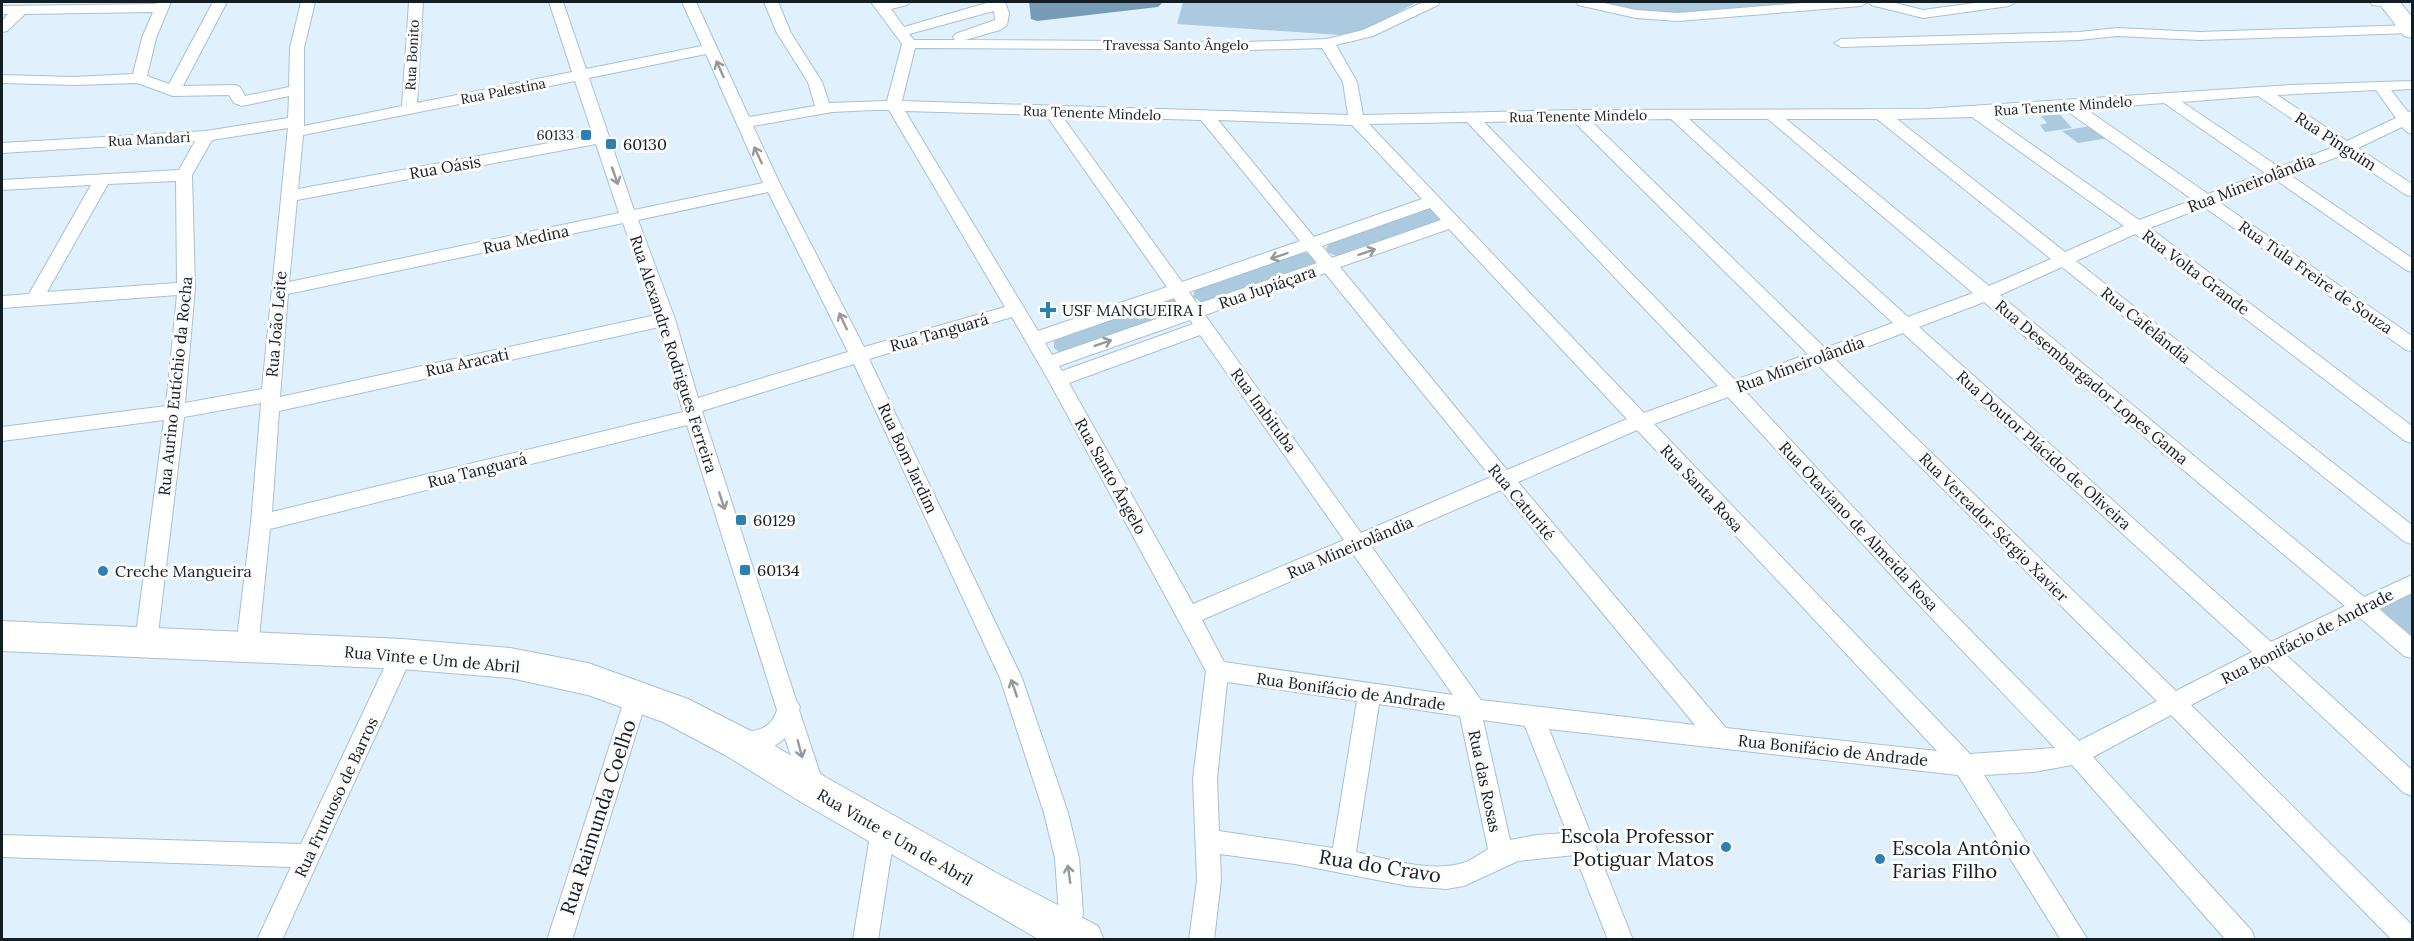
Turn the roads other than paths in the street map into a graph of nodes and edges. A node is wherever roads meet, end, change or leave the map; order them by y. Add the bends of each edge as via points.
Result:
1 (220, 2) edge
2 (308, 2) edge
3 (416, 2) edge
4 (556, 2) edge
5 (689, 2) edge
6 (771, 2) edge
7 (902, 2) edge
8 (1433, 2) edge
9 (1582, 2) edge
10 (1861, 2) edge
11 (1876, 2) edge
12 (2009, 2) edge
13 (2386, 2) edge
14 (999, 3) edge
15 (880, 4) edge
16 (162, 5) edge
17 (2, 10) edge
18 (21, 10) junction
19 (1935, 13) junction
20 (2, 28) edge
21 (2412, 30) edge
22 (905, 38) junction
23 (1968, 39) junction
24 (1328, 43) junction
25 (1841, 43) dead end
26 (936, 44) junction
27 (711, 49) junction
28 (582, 76) junction
29 (139, 78) junction
30 (2, 80) edge
31 (2412, 85) edge
32 (2380, 86) junction
33 (297, 90) junction
34 (173, 91) junction
35 (2261, 91) junction
36 (2167, 98) junction
37 (894, 105) junction
38 (2071, 106) junction
39 (823, 108) junction
40 (409, 109) junction
41 (1051, 111) junction
42 (1976, 112) junction
43 (1881, 114) junction
44 (1576, 115) junction
45 (1675, 115) junction
46 (1772, 115) junction
47 (1207, 117) junction
48 (1471, 117) junction
49 (1356, 120) junction
50 (2411, 122) edge
51 (744, 123) junction
52 (296, 127) junction
53 (206, 136) junction
54 (602, 138) junction
55 (2345, 148) junction
56 (4, 152) edge
57 (2276, 174) junction
58 (184, 175) junction
59 (102, 180) junction
60 (2, 185) edge
61 (773, 186) junction
62 (2412, 191) edge
63 (289, 196) junction
64 (2206, 200) junction
65 (1434, 201) junction
66 (629, 218) junction
67 (1452, 222) junction
68 (2137, 227) junction
69 (1310, 245) junction
70 (2065, 260) junction
71 (1328, 266) junction
72 (2412, 266) edge
73 (186, 288) junction
74 (280, 290) junction
75 (1178, 291) junction
76 (1987, 294) junction
77 (34, 300) junction
78 (2, 302) edge
79 (1016, 310) junction
80 (666, 319) junction
81 (1199, 320) junction
82 (1905, 326) junction
83 (1034, 340) junction
84 (2412, 345) edge
85 (859, 356) junction
86 (1823, 356) junction
87 (1048, 363) junction
88 (1058, 380) junction
89 (1731, 388) junction
90 (269, 400) junction
91 (175, 412) junction
92 (693, 412) junction
93 (1641, 421) junction
94 (2, 434) edge
95 (2412, 436) edge
96 (1505, 481) junction
97 (261, 524) junction
98 (2412, 536) edge
99 (1359, 543) junction
100 (2412, 583) edge
101 (2361, 607) junction
102 (1188, 616) junction
103 (2, 636) edge
104 (146, 642) junction
105 (247, 647) junction
106 (2412, 649) edge
107 (2270, 653) junction
108 (402, 654) junction
109 (1217, 671) junction
110 (1369, 694) junction
111 (637, 695) junction
112 (2174, 703) junction
113 (789, 707) junction
114 (1472, 708) junction
115 (1533, 717) junction
116 (1719, 737) junction
117 (738, 743) junction
118 (2076, 754) junction
119 (1965, 765) junction
120 (2412, 785) edge
121 (814, 790) junction
122 (883, 830) junction
123 (1209, 842) junction
124 (1582, 843) junction
125 (2, 846) edge
126 (1502, 855) junction
127 (308, 856) junction
128 (1343, 862) junction
129 (1074, 935) edge
130 (269, 939) edge
131 (559, 939) edge
132 (865, 939) edge
133 (1201, 939) edge
134 (1621, 939) edge
135 (2076, 939) edge
136 (2243, 939) edge
137 (2410, 939) edge

1 - 34 street
2 - 33 street, Rua João Leite via 297,48
3 - 40 street, Rua Bonito
4 - 28 street, Rua Alexandre Rodrigues Ferreira
5 - 27 street, Rua Bom Jardim
6 - 39 street via 815,82
7 - 15 street
8 - 24 street, Travessa Santo Ângelo via 1368,33
9 - 10 street via 1678,18
11 - 19 street via 1915,13
12 - 19 street
13 - 21 main road
14 - 22 street
14 - 26 street via 1003,19 999,25
15 - 22 street
16 - 18 street
16 - 29 street
17 - 18 street
18 - 20 street
19 - 23 street
21 - 23 street via 2200,36 2117,32
22 - 26 street, Travessa Santo Ângelo
22 - 37 street
23 - 25 street
24 - 26 street, Travessa Santo Ângelo
24 - 49 street via 1350,82
27 - 28 street, Rua Palestina
51 -> 27 street, Rua Bom Jardim
28 - 40 street, Rua Palestina
28 - 54 street, Rua Alexandre Rodrigues Ferreira
29 - 30 street
29 - 34 street
31 - 32 street, Rua Tenente Mindelo
32 - 35 street, Rua Tenente Mindelo
32 - 50 street
33 - 34 street via 247,101 239,100 235,90
33 - 52 street, Rua João Leite
35 - 36 street, Rua Tenente Mindelo
35 - 55 street, Rua Pinguim
36 - 38 street, Rua Tenente Mindelo
36 - 57 street
37 - 39 street, Rua Tenente Mindelo
37 - 41 street, Rua Tenente Mindelo
37 - 79 street, Rua Santo Ângelo
38 - 42 street, Rua Tenente Mindelo
38 - 64 street, Rua Tula Freire de Souza
39 - 51 street, Rua Tenente Mindelo
40 - 52 street, Rua Palestina
41 - 47 street, Rua Tenente Mindelo
41 - 75 street, Rua Imbituba
42 - 43 street, Rua Tenente Mindelo
42 - 68 street, Rua Volta Grande
43 - 46 street, Rua Tenente Mindelo
43 - 70 street, Rua Cafelândia
44 - 45 street, Rua Tenente Mindelo
44 - 48 street, Rua Tenente Mindelo
44 - 86 street, Rua Vereador Sérgio Xavier
45 - 46 street, Rua Tenente Mindelo
45 - 82 street, Rua Doutor Plácido de Oliveira
46 - 76 street, Rua Desembargador Lopes Gama
47 - 49 street, Rua Tenente Mindelo
47 - 69 street
48 - 49 street, Rua Tenente Mindelo
48 - 89 street, Rua Otaviano de Almeida Rosa
49 - 65 street, Rua Santa Rosa
50 - 55 street, Rua Mineirolândia
61 -> 51 street, Rua Bom Jardim
52 - 53 street, Rua Mandari
52 - 63 street, Rua João Leite
53 - 56 street, Rua Mandari
53 - 58 street
54 - 63 street, Rua Oásis
54 -> 66 street, Rua Alexandre Rodrigues Ferreira
55 - 57 street, Rua Mineirolândia
55 - 62 street, Rua Pinguim
57 - 64 street, Rua Mineirolândia
57 - 72 street
58 - 59 street
58 - 73 street, Rua Aurino Eutíchio da Rocha
59 - 60 street
59 - 77 street
61 - 66 street, Rua Medina
85 -> 61 street, Rua Bom Jardim
63 - 74 street, Rua João Leite
64 - 68 street, Rua Mineirolândia
64 - 84 street, Rua Tula Freire de Souza
65 - 67 street, Rua Santa Rosa
65 - 69 street, Rua Jupiáçara
66 - 74 street, Rua Medina
66 - 80 street, Rua Alexandre Rodrigues Ferreira
71 -> 67 street, Rua Jupiáçara
67 - 93 street, Rua Santa Rosa
68 - 70 street, Rua Mineirolândia
68 - 95 street, Rua Volta Grande
69 - 71 street, Rua Caturité
69 -> 75 street, Rua Jupiáçara
70 - 76 street, Rua Mineirolândia
70 - 98 street, Rua Cafelândia
71 - 81 street, Rua Jupiáçara
71 - 96 street, Rua Caturité
73 - 77 street
73 - 91 street, Rua Aurino Eutíchio da Rocha
74 - 90 street, Rua João Leite
75 - 81 street, Rua Imbituba
75 - 83 street, Rua Jupiáçara
76 - 82 street, Rua Mineirolândia
76 - 101 street, Rua Desembargador Lopes Gama
77 - 78 street
79 - 83 street, Rua Santo Ângelo
79 - 85 street, Rua Tanguará
80 - 90 street, Rua Aracati
80 - 92 street, Rua Alexandre Rodrigues Ferreira
87 -> 81 street, Rua Jupiáçara
81 - 88 street, Rua Jupiáçara
81 - 99 street, Rua Imbituba
82 - 86 street, Rua Mineirolândia
82 - 107 street, Rua Doutor Plácido de Oliveira
83 - 87 street, Rua Santo Ângelo
85 - 92 street, Rua Tanguará
129 -> 85 street, Rua Bom Jardim via 1071,891 1056,813 1011,678
86 - 89 street, Rua Mineirolândia
86 - 112 street, Rua Vereador Sérgio Xavier
87 - 88 street, Rua Santo Ângelo
88 - 102 street, Rua Santo Ângelo
89 - 93 street, Rua Mineirolândia
89 - 118 street, Rua Otaviano de Almeida Rosa
90 - 91 street, Rua Aracati
90 - 97 street, Rua João Leite
91 - 94 street, Rua Aracati
91 - 104 street, Rua Aurino Eutíchio da Rocha
92 - 97 street, Rua Tanguará
92 -> 113 street, Rua Alexandre Rodrigues Ferreira
93 - 96 street, Rua Mineirolândia
93 - 119 street, Rua Santa Rosa
96 - 99 street, Rua Mineirolândia
96 - 116 street, Rua Caturité
97 - 105 street, Rua João Leite
99 - 102 street, Rua Mineirolândia
99 - 114 street, Rua Imbituba
100 - 101 street, Rua Bonifácio de Andrade
101 - 106 street, Rua Desembargador Lopes Gama
101 - 107 street, Rua Bonifácio de Andrade
102 - 109 street, Rua Santo Ângelo
103 - 104 main road, Rua Vinte e Um de Abril
104 - 105 main road, Rua Vinte e Um de Abril
105 - 108 main road, Rua Vinte e Um de Abril
107 - 112 street, Rua Bonifácio de Andrade
107 - 120 street, Rua Doutor Plácido de Oliveira
108 - 111 main road, Rua Vinte e Um de Abril via 510,663 588,679
108 - 127 street, Rua Frutuoso de Barros
109 - 110 street, Rua Bonifácio de Andrade
109 - 123 street via 1205,779
110 - 114 street, Rua Bonifácio de Andrade
110 - 128 street
111 - 117 main road, Rua Vinte e Um de Abril
111 - 131 street, Rua Raimunda Coelho
112 - 118 street, Rua Bonifácio de Andrade
112 - 137 street, Rua Vereador Sérgio Xavier
113 - 117 street via 781,729 770,738
113 -> 121 street, Rua Alexandre Rodrigues Ferreira
114 - 115 street, Rua Bonifácio de Andrade
114 - 126 street, Rua das Rosas
115 - 116 street, Rua Bonifácio de Andrade
115 - 124 street
116 - 119 street, Rua Bonifácio de Andrade
117 - 121 main road, Rua Vinte e Um de Abril
118 - 119 street, Rua Bonifácio de Andrade via 2050,760
118 - 136 street, Rua Otaviano de Almeida Rosa
119 - 135 street, Rua Santa Rosa
121 - 122 main road, Rua Vinte e Um de Abril
122 - 129 main road, Rua Vinte e Um de Abril
122 - 132 street
123 - 128 street, Rua do Cravo
123 - 133 street via 1209,880
124 - 126 street, Rua do Cravo via 1529,847
124 - 134 street
125 - 127 street
126 - 128 street, Rua do Cravo via 1474,872 1444,877
127 - 130 street, Rua Frutuoso de Barros

